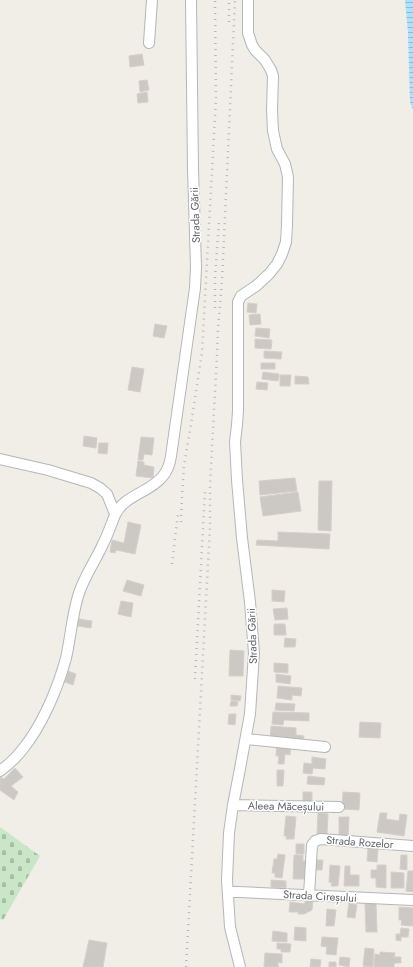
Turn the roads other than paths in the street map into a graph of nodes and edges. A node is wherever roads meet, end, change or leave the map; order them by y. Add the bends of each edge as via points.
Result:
1 (152, 0) edge
2 (191, 0) edge
3 (248, 0) edge
4 (149, 43) dead end
5 (0, 459) edge
6 (115, 514) junction
7 (246, 739) junction
8 (325, 747) dead end
9 (0, 771) edge
10 (233, 805) junction
11 (339, 808) dead end
12 (413, 846) edge
13 (228, 892) junction
14 (309, 895) junction
15 (413, 900) edge
16 (240, 967) edge

1 - 4 street
2 - 6 street, Strada Gării via 196,267 176,428 169,464 163,476 123,504
3 - 7 street, Strada Gării via 248,33 252,45 265,60 273,76 273,131 288,177 286,242 282,254 270,274 241,296 238,302 238,411 234,442 254,653
5 - 6 street via 91,482 107,494
6 - 9 street via 80,591 66,658 51,699 32,737
7 - 8 street
7 - 10 street, Strada Gării
10 - 11 street, Aleea Măceșului
10 - 13 street, Strada Gării via 229,833
12 - 14 street, Strada Rozelor via 321,839 315,841 312,846
13 - 14 street, Strada Cireșului
13 - 16 street, Strada Gării via 230,928
14 - 15 street, Strada Cireșului

